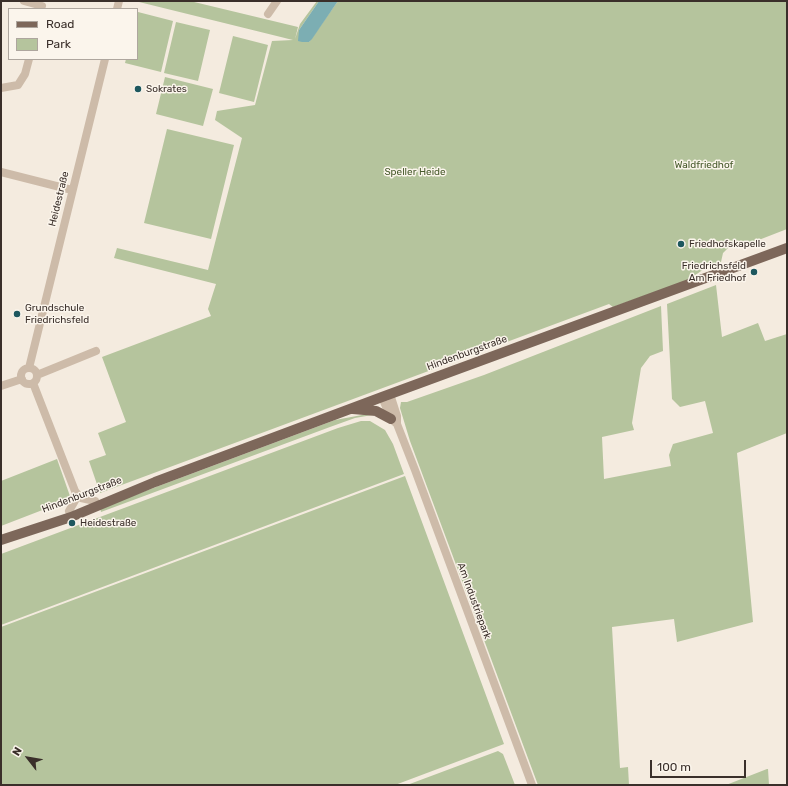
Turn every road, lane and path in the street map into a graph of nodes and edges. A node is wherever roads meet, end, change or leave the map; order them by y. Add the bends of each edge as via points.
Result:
1 (24, 1) edge
2 (278, 1) edge
3 (42, 5) edge
4 (268, 14) dead end
5 (29, 60) edge
6 (104, 60) edge
7 (1, 88) edge
8 (1, 172) edge
9 (72, 190) junction
10 (787, 248) edge
11 (96, 351) dead end
12 (29, 368) junction
13 (37, 375) junction
14 (22, 379) junction
15 (33, 383) junction
16 (1, 386) edge
17 (386, 395) junction
18 (350, 408) junction
19 (394, 422) junction
20 (156, 482) junction
21 (75, 491) junction
22 (95, 501) junction
23 (69, 511) junction
24 (18, 534) junction
25 (1, 540) edge
26 (532, 785) edge

1 - 3 street
2 - 4 street
5 - 7 street via 25,74 18,85
6 - 9 street, Heidestraße
8 - 9 street
9 - 12 street, Heidestraße
10 - 17 main road, Hindenburgstraße
11 - 13 street
12 - 13 street via 34,369
12 - 14 street, Heidestraße via 22,372
13 - 15 street
14 - 15 street via 25,383
14 - 16 street
15 - 21 street
17 - 18 main road, Hindenburgstraße
17 - 19 street, Am Industriepark
18 - 19 main road via 376,411
18 - 20 main road, Hindenburgstraße
19 - 26 street, Am Industriepark
20 - 22 main road, Hindenburgstraße
20 - 24 main road, Hindenburgstraße via 78,514
21 - 22 street via 80,498
21 - 23 street via 76,499
22 - 23 main road, Hindenburgstraße
23 - 24 main road, Hindenburgstraße
24 - 25 main road, Hindenburgstraße

